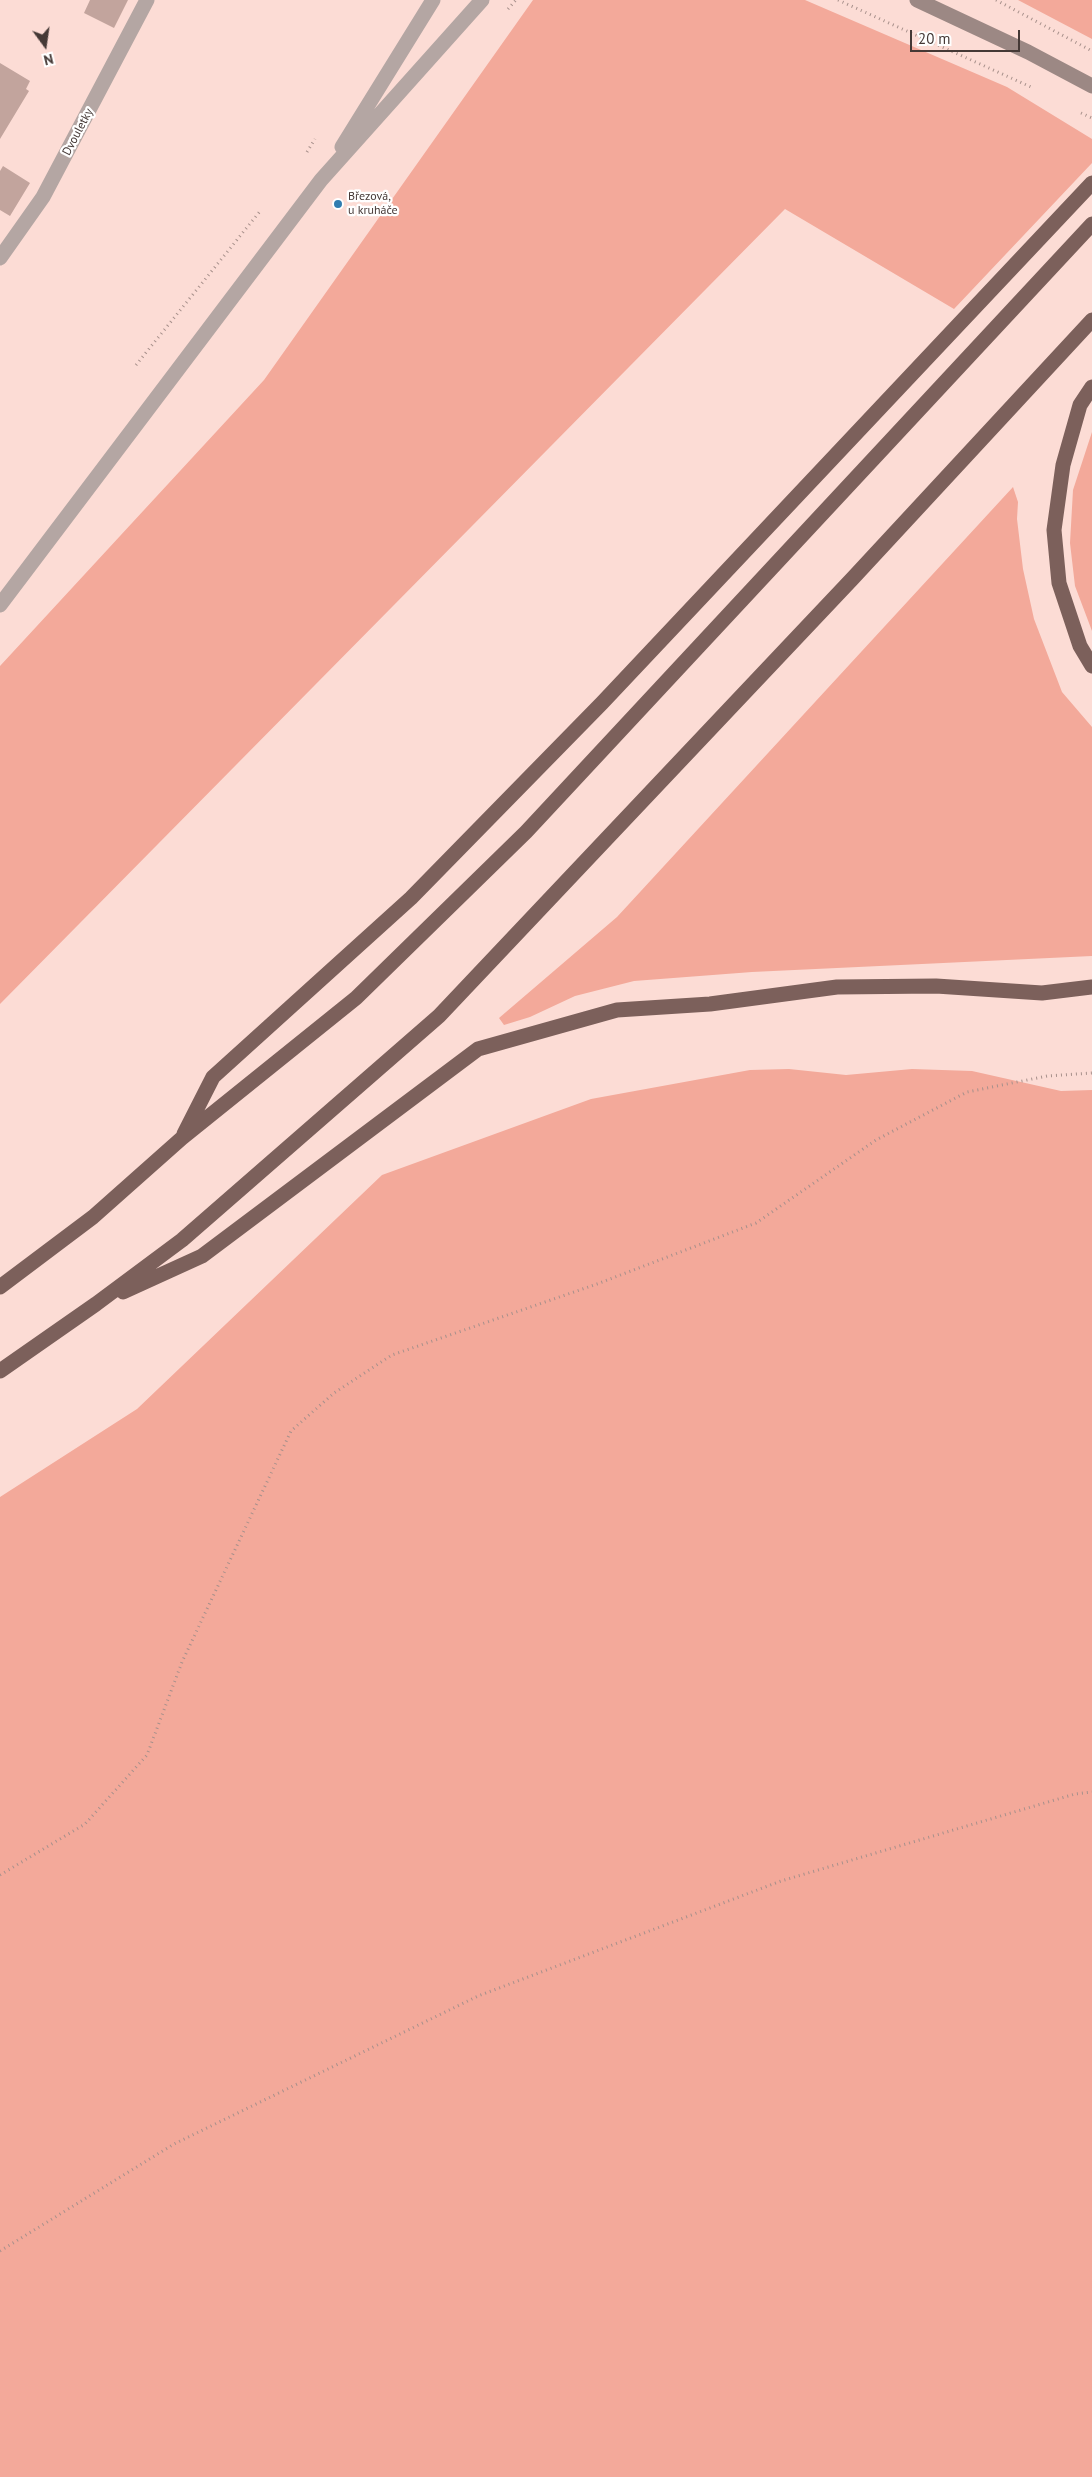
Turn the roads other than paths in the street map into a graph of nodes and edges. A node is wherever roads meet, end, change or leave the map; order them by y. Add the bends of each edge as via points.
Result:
1 (147, 0) edge
2 (433, 0) edge
3 (482, 0) edge
4 (917, 0) edge
5 (1092, 86) edge
6 (321, 180) junction
7 (1092, 183) edge
8 (1092, 224) edge
9 (0, 258) edge
10 (1092, 320) edge
11 (1092, 387) edge
12 (0, 604) edge
13 (1092, 666) edge
14 (1092, 988) edge
15 (182, 1138) junction
16 (0, 1287) edge
17 (96, 1304) junction
18 (0, 1371) edge

1 - 9 street, Dvouletky via 43,197
2 - 6 street
3 - 6 street
4 - 5 street
6 - 12 street
7 - 15 highway via 602,703 411,898 213,1077
8 - 15 highway via 526,832 356,998
10 - 17 highway via 439,1016 182,1240
11 - 13 highway via 1080,405 1063,465 1054,530 1059,583 1080,646
14 - 17 highway via 1042,993 936,986 837,987 710,1004 616,1010 478,1049 202,1256
15 - 16 highway via 93,1217
17 - 18 highway

